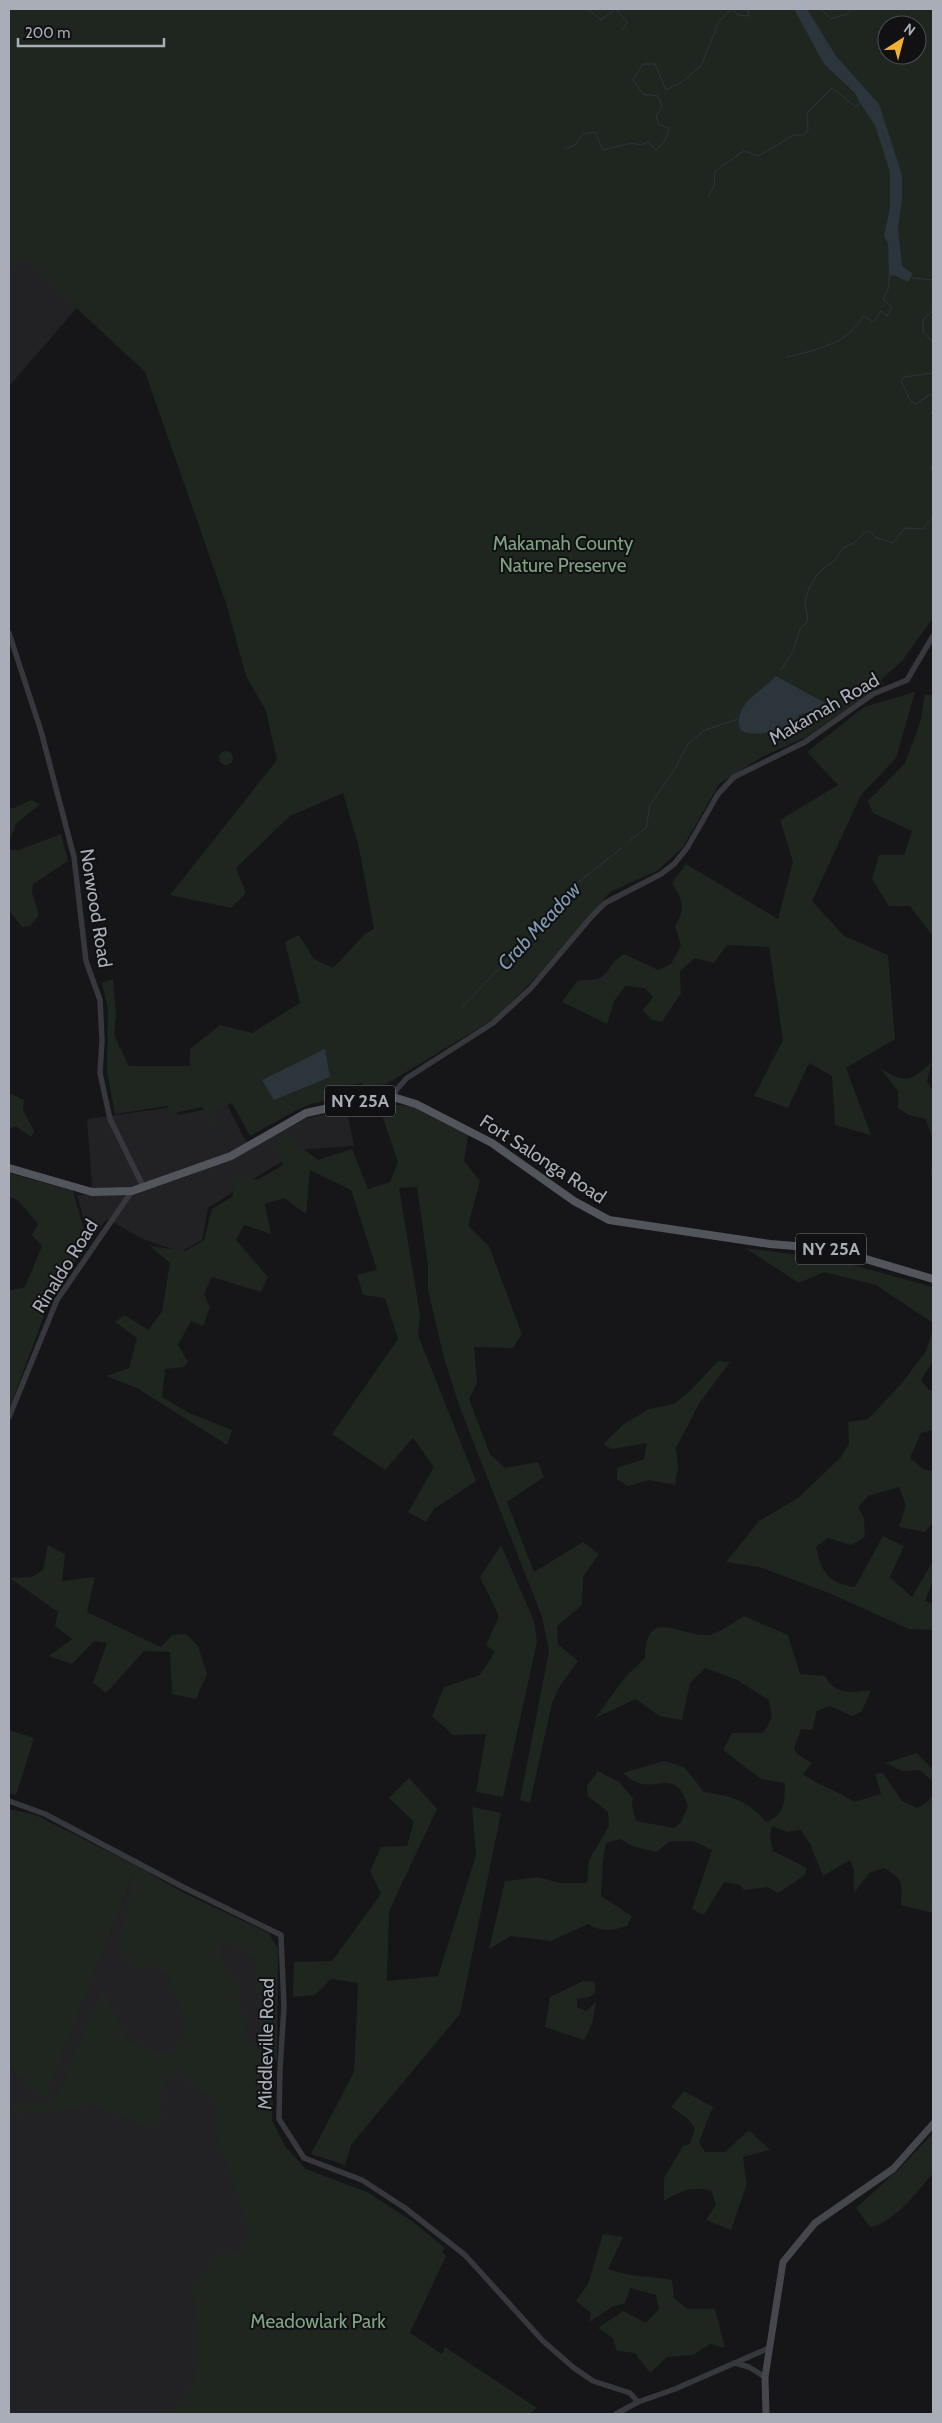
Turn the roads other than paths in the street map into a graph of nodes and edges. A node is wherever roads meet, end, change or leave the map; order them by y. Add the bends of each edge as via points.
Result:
1 (9, 633) edge
2 (933, 636) edge
3 (393, 1097) junction
4 (9, 1168) edge
5 (143, 1186) junction
6 (132, 1191) junction
7 (933, 1279) edge
8 (9, 1417) edge
9 (9, 1801) edge
10 (933, 2124) edge
11 (769, 2348) junction
12 (735, 2363) junction
13 (765, 2376) junction
14 (638, 2402) junction
15 (616, 2414) edge
16 (766, 2414) edge

1 - 5 street, Norwood Road via 41,731 74,856 86,961 100,1000 100,1073 110,1118
2 - 3 street, Makamah Road via 907,680 873,694 805,742 734,776 718,794 674,864 606,903 519,1000 493,1022 407,1078
3 - 5 main road, Fort Salonga Road / NY 25A via 306,1113 231,1156
3 - 7 main road, Fort Salonga Road / NY 25A via 416,1104 492,1143 574,1201 609,1220 770,1244 832,1249
4 - 6 main road, Fort Salonga Road / NY 25A via 92,1192
5 - 6 main road, Fort Salonga Road / NY 25A
6 - 8 street, Rinaldo Road via 57,1300
9 - 14 street, Middleville Road via 45,1814 280,1935 284,2007 279,2119 304,2158 362,2180 405,2208 465,2255 543,2341 574,2368 593,2381 630,2393
10 - 11 main road via 893,2170 815,2223 783,2262
11 - 12 street
11 - 13 main road
12 - 13 street
12 - 14 street
13 - 16 main road
14 - 15 street

